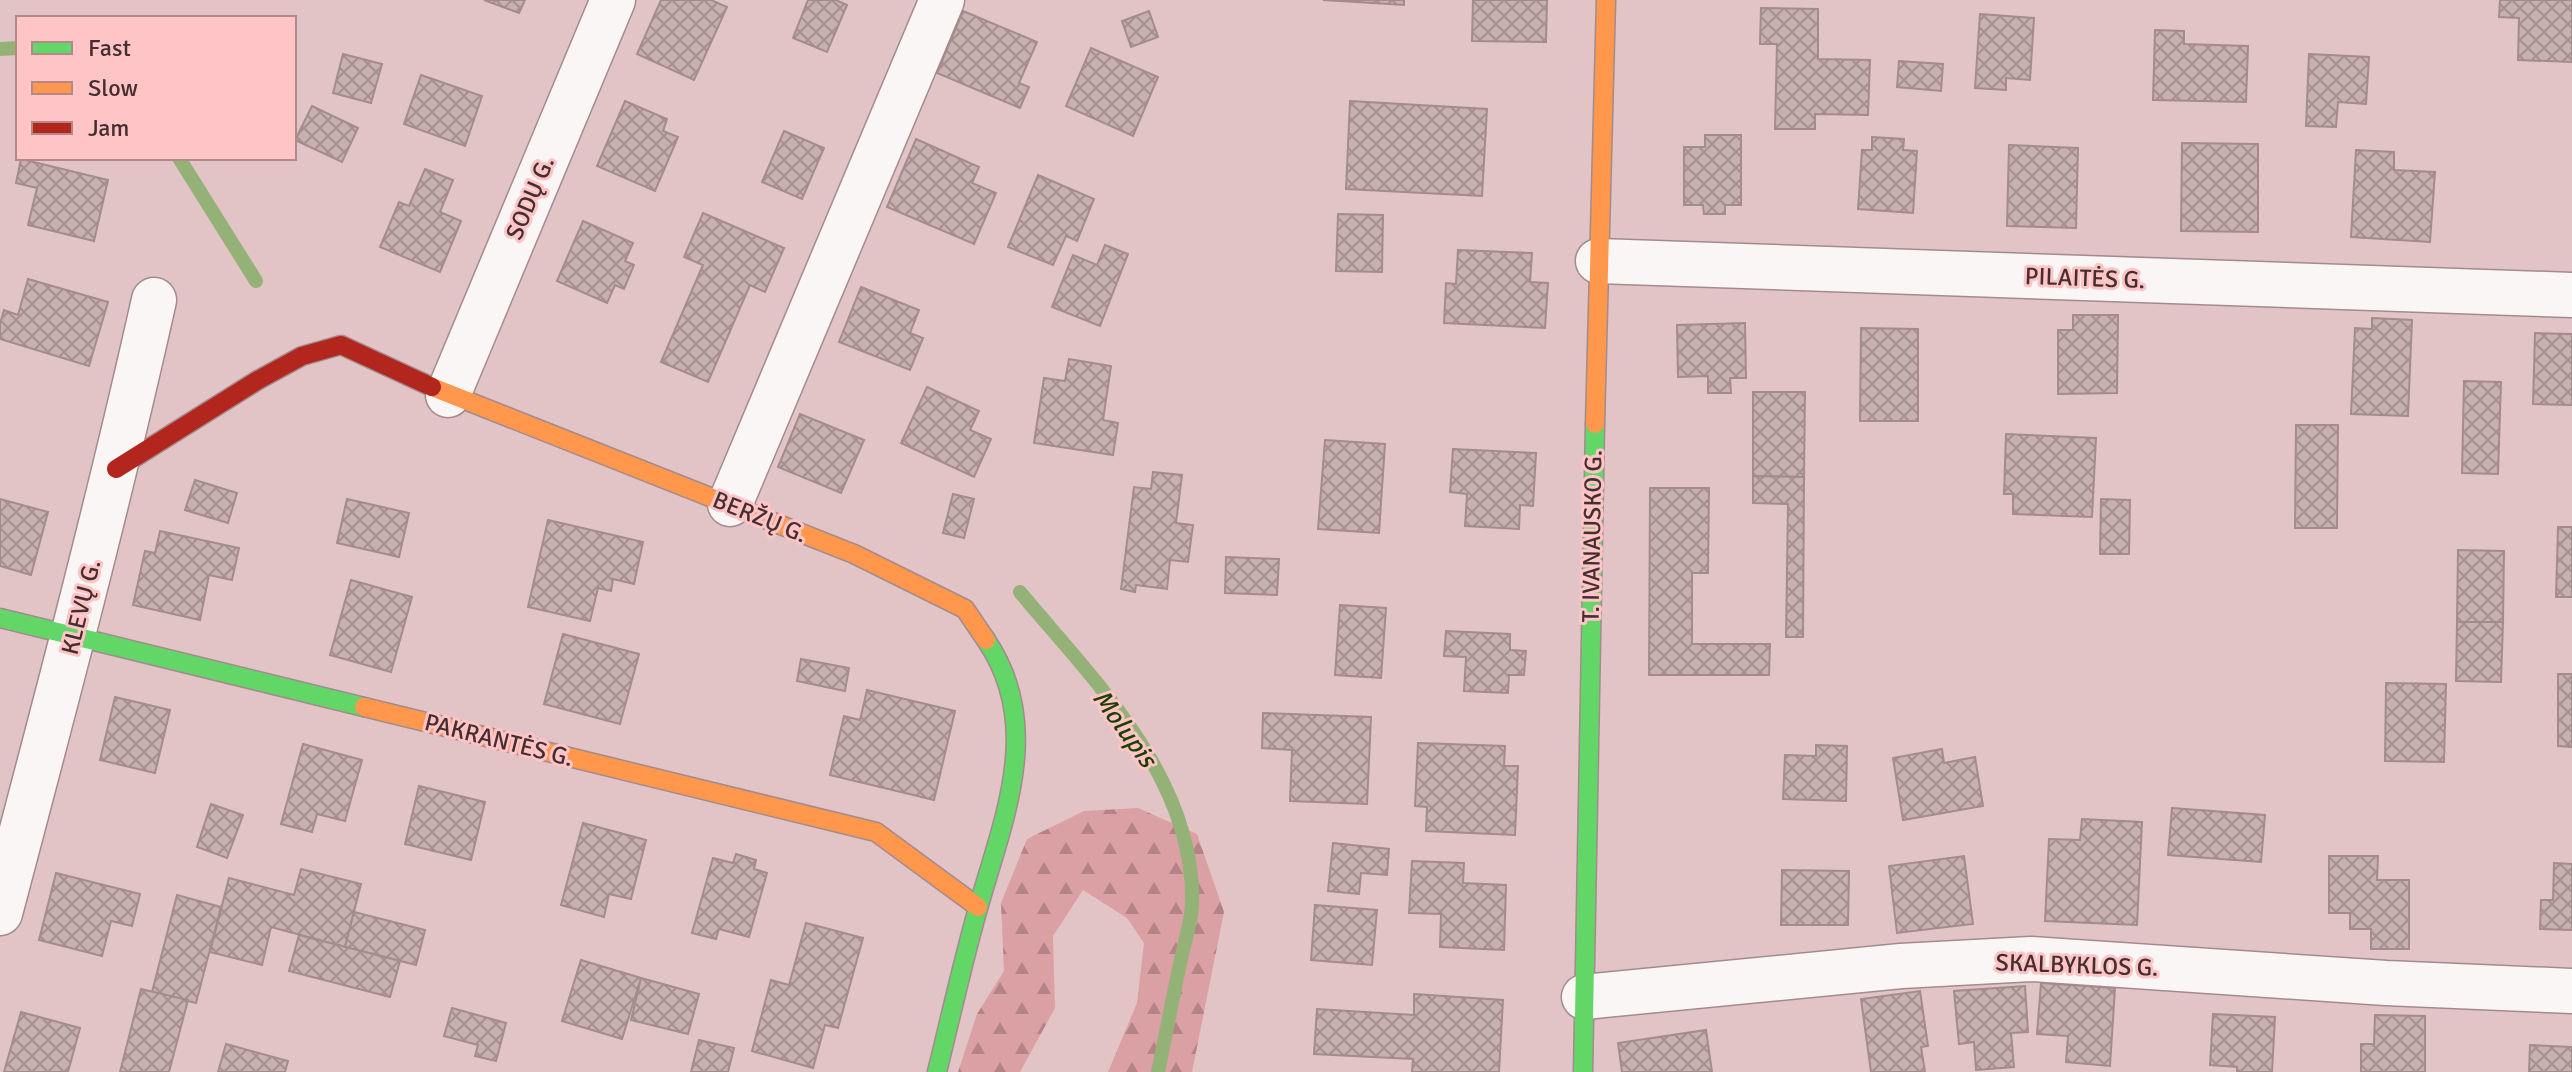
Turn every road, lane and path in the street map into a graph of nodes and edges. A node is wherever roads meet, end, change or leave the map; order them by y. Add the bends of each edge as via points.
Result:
1 (613, 0) edge
2 (942, 0) edge
3 (1606, 0) edge
4 (1598, 261) junction
5 (2572, 295) edge
6 (154, 300) dead end
7 (448, 395) junction
8 (116, 469) junction
9 (730, 504) junction
10 (0, 618) edge
11 (74, 636) junction
12 (978, 907) junction
13 (0, 913) edge
14 (2572, 991) edge
15 (1584, 997) junction
16 (937, 1072) edge
17 (1583, 1072) edge

1 - 7 street, SODŲ G.
2 - 9 street
3 - 4 street, T. IVANAUSKO G.
4 - 5 street, PILAITĖS G.
4 - 15 street, T. IVANAUSKO G.
6 - 8 street, KLEVŲ G.
7 - 8 street, BERŽŲ G. via 341,345 302,356 258,380
7 - 9 street, BERŽŲ G.
8 - 11 street, KLEVŲ G.
9 - 12 street, BERŽŲ G. via 854,554 965,609 998,657 1013,702 1017,751 1010,801
10 - 11 street, PAKRANTĖS G.
11 - 12 street, PAKRANTĖS G. via 876,832
11 - 13 street, KLEVŲ G.
12 - 16 street, BERŽŲ G.
14 - 15 street, SKALBYKLOS G. via 2031,959 1901,966
15 - 17 street, T. IVANAUSKO G.

